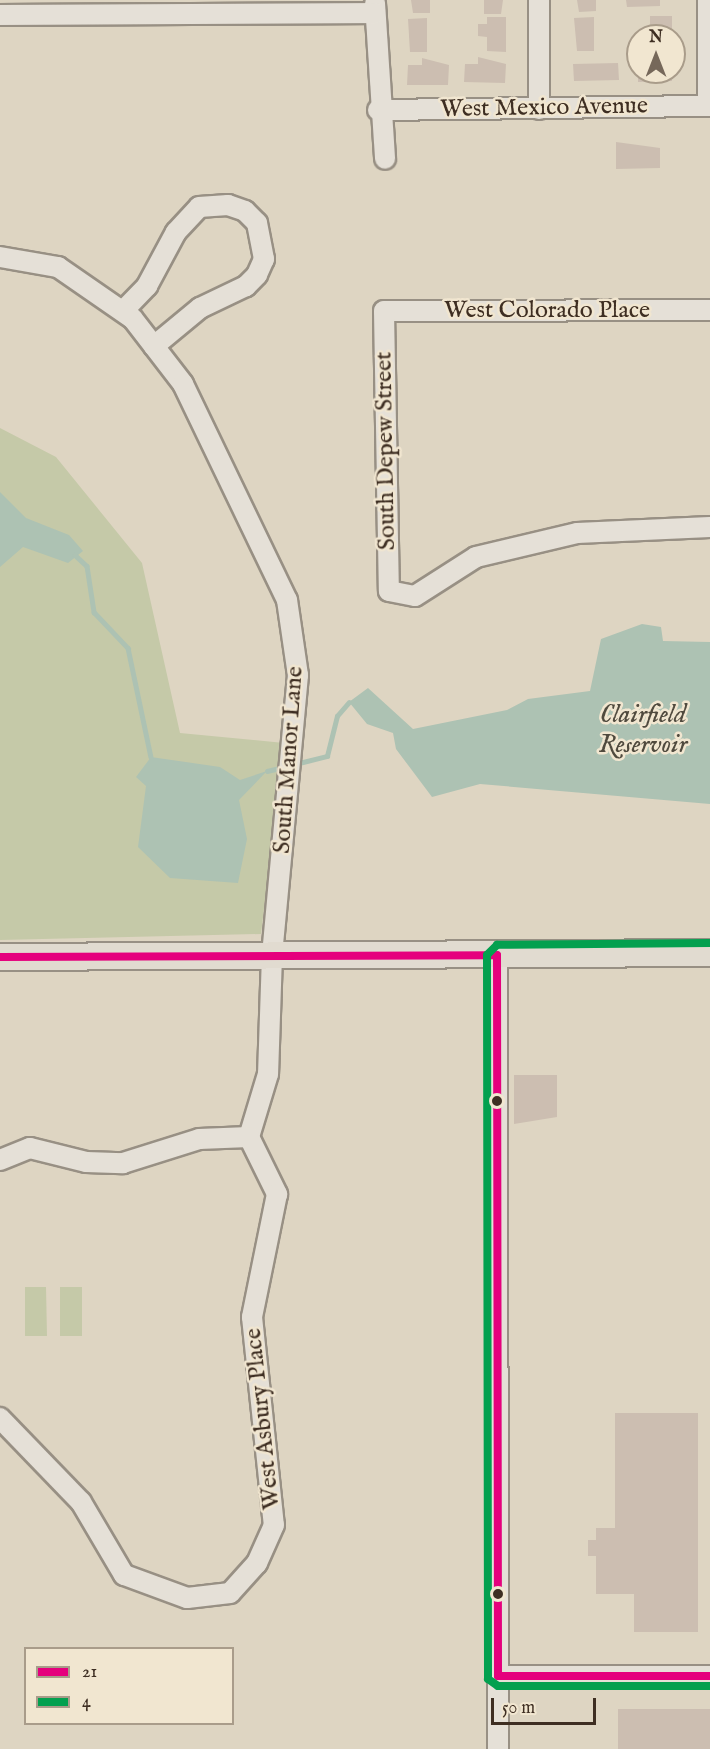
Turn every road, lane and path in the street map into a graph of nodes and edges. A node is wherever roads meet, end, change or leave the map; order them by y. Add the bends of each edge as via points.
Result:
1 (539, 0) edge
2 (708, 0) edge
3 (190, 7) edge
4 (375, 7) edge
5 (5, 10) edge
6 (709, 106) edge
7 (539, 109) junction
8 (378, 110) junction
9 (385, 159) dead end
10 (0, 257) edge
11 (123, 310) junction
12 (710, 310) edge
13 (384, 311) joint
14 (154, 346) junction
15 (710, 527) edge
16 (710, 953) edge
17 (272, 955) junction
18 (497, 955) junction
19 (0, 957) edge
20 (249, 1137) junction
21 (0, 1160) edge
22 (0, 1418) edge
23 (498, 1676) junction
24 (710, 1676) edge
25 (498, 1749) edge

1 - 7 street
2 - 6 street
3 - 4 street
3 - 5 street
4 - 8 street
6 - 7 street, West Mexico Avenue
7 - 8 street, West Mexico Avenue
8 - 9 street
10 - 11 street, South Manor Lane via 58,267
11 - 14 street, South Manor Lane
11 - 14 street via 147,286 176,232 199,207 228,205 245,211 257,223 264,259 257,275 246,286 200,308
12 - 13 street, West Colorado Place
13 - 15 street, South Depew Street via 389,591 416,596 476,557 577,533
14 - 17 street, South Manor Lane via 183,384 287,600 298,675
16 - 18 main road
17 - 18 main road
17 - 19 main road
17 - 20 street, South Manor Lane via 268,1074
18 - 23 street
20 - 21 street via 199,1139 123,1163 86,1162 30,1148
20 - 22 street, West Asbury Place via 277,1194 252,1317 273,1525 257,1563 230,1593 187,1598 124,1575 81,1502
23 - 24 street
23 - 25 street

